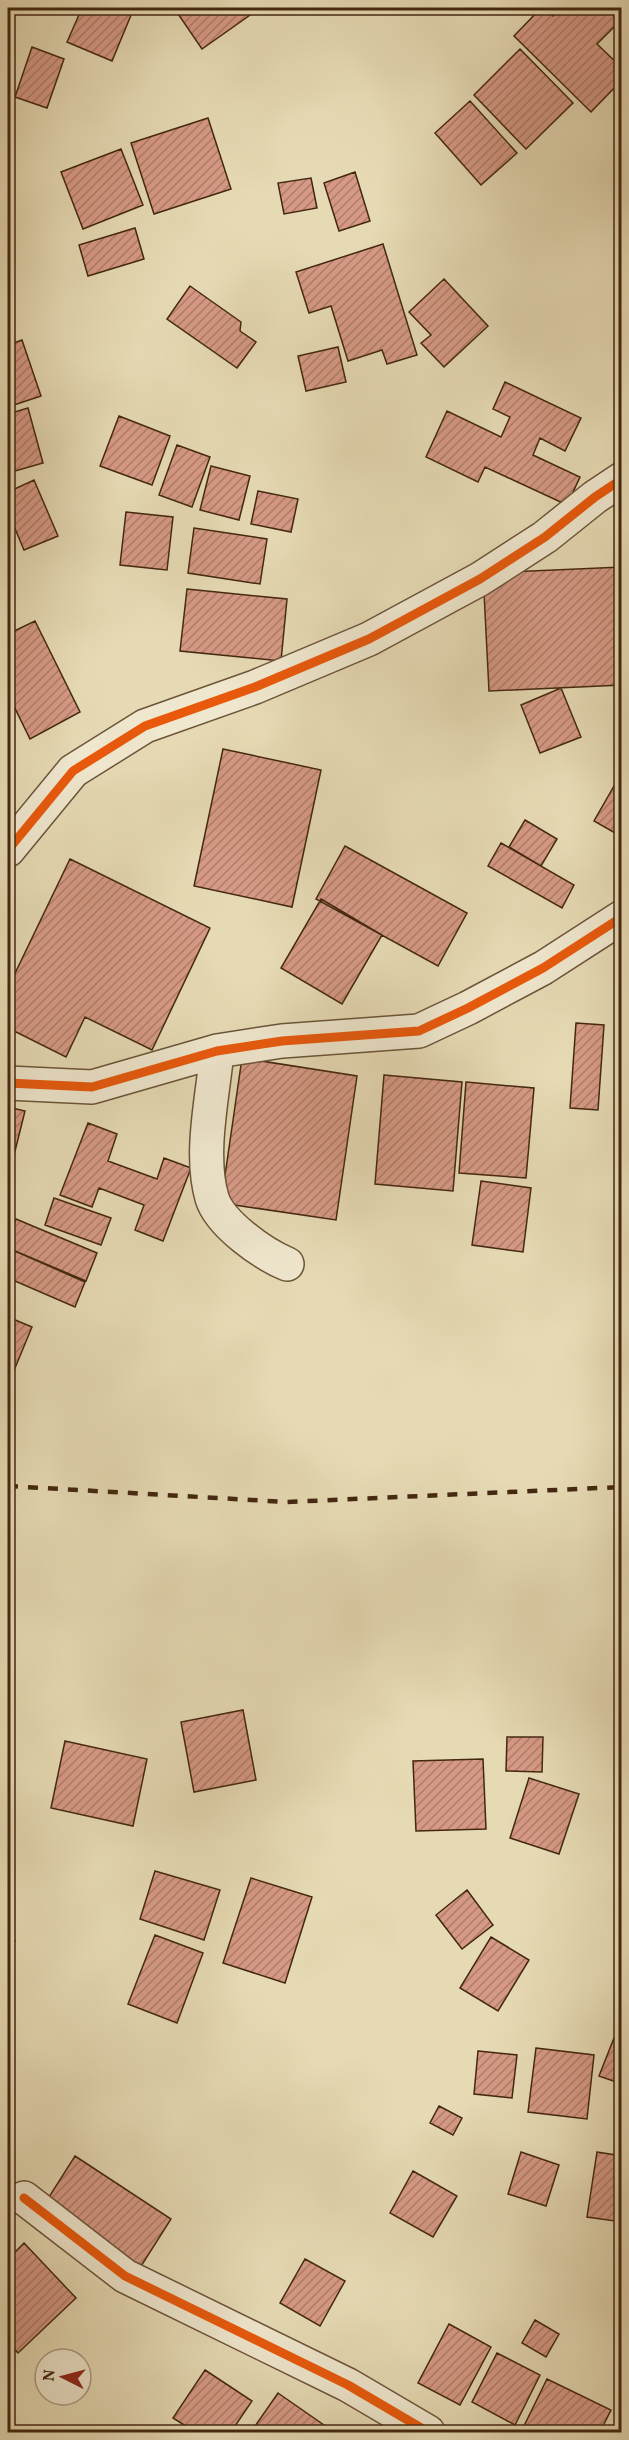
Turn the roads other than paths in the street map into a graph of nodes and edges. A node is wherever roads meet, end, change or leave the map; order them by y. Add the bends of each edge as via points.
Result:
1 (621, 480) edge
2 (8, 850) edge
3 (621, 917) edge
4 (217, 1051) junction
5 (8, 1083) edge
6 (286, 1264) dead end
7 (24, 2198) dead end
8 (428, 2433) edge

1 - 2 street via 480,579 369,639 255,687 145,726 73,771
3 - 4 street via 543,968 419,1031 282,1041
4 - 5 street via 92,1087
4 - 6 street via 206,1160 213,1200 238,1233
7 - 8 street via 125,2276 348,2385

